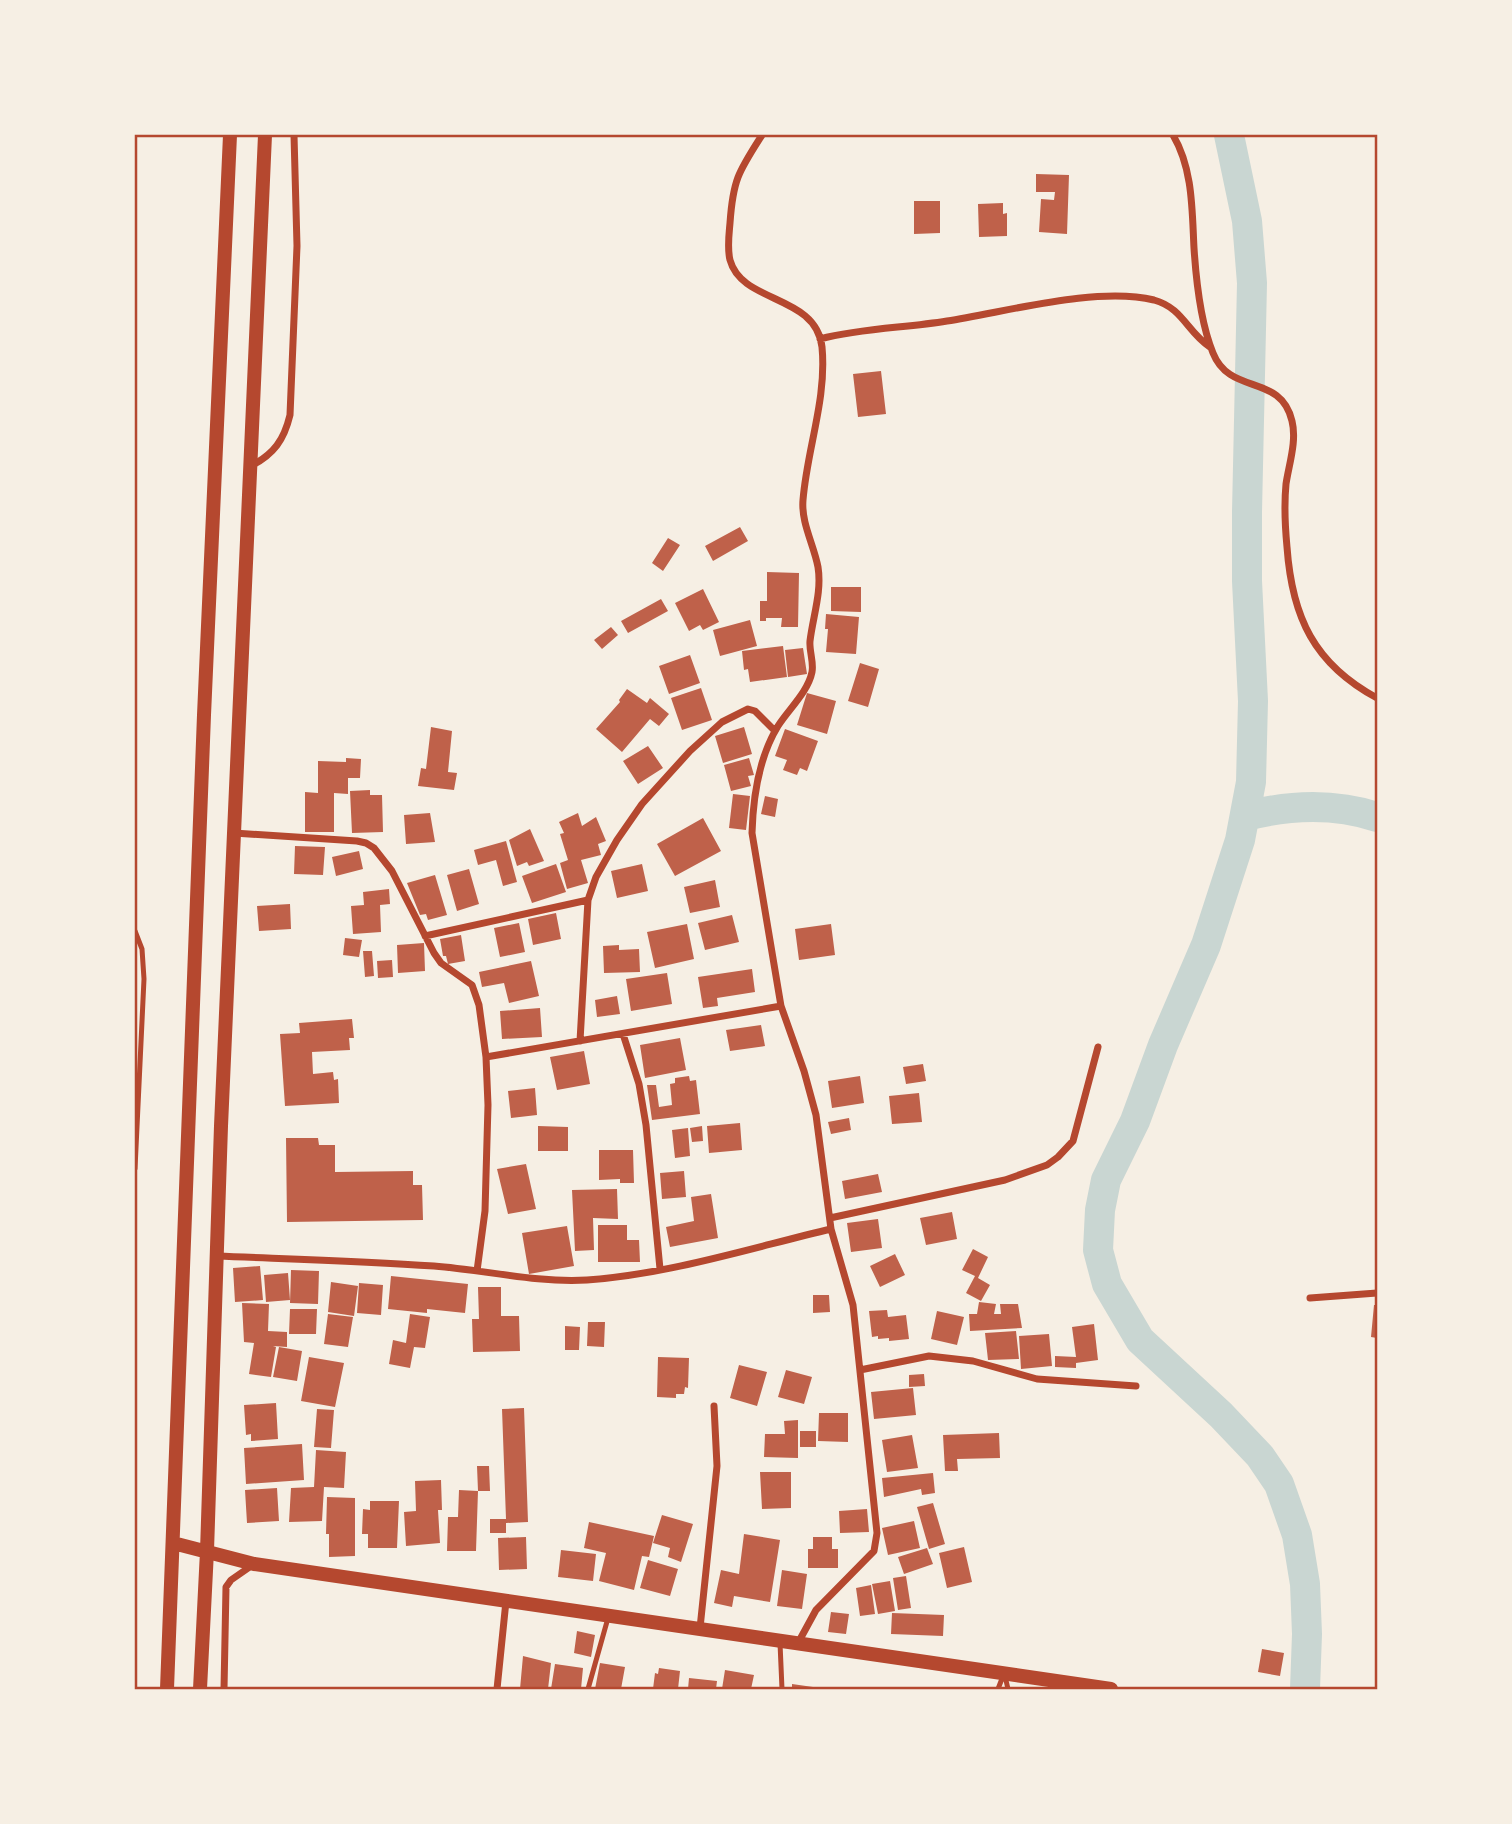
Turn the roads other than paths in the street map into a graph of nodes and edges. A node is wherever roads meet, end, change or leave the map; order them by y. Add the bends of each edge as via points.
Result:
1 (230, 135) edge
2 (265, 135) edge
3 (294, 135) edge
4 (762, 135) edge
5 (1174, 135) edge
6 (820, 338) junction
7 (1211, 348) junction
8 (250, 466) junction
9 (1377, 698) edge
10 (775, 732) junction
11 (234, 833) junction
12 (588, 900) junction
13 (135, 931) edge
14 (425, 936) junction
15 (781, 1006) junction
16 (623, 1034) junction
17 (580, 1041) junction
18 (1098, 1047) dead end
19 (486, 1057) junction
20 (135, 1169) edge
21 (830, 1218) junction
22 (831, 1229) junction
23 (216, 1256) junction
24 (660, 1269) junction
25 (477, 1271) junction
26 (1377, 1293) edge
27 (1310, 1298) dead end
28 (860, 1370) junction
29 (1136, 1385) dead end
30 (714, 1406) dead end
31 (173, 1543) junction
32 (207, 1551) junction
33 (254, 1563) junction
34 (506, 1600) junction
35 (609, 1615) junction
36 (700, 1629) junction
37 (780, 1640) junction
38 (798, 1643) junction
39 (1004, 1673) junction
40 (167, 1689) edge
41 (200, 1689) edge
42 (224, 1689) edge
43 (497, 1689) edge
44 (588, 1689) edge
45 (782, 1689) edge
46 (998, 1689) edge
47 (1008, 1689) edge
48 (1111, 1689) edge

1 - 31 main road
2 - 8 main road
3 - 8 street via 297,246 290,415 276,449
4 - 6 street via 734,186 730,260 748,284 807,317
5 - 7 street via 1190,183 1194,251
6 - 7 street via 1113,296 1174,308
6 - 10 street via 820,398 803,509 819,580 810,640 812,671
7 - 9 street via 1228,375 1264,388 1284,402 1294,427 1285,506 1295,605 1325,658
8 - 11 main road
10 - 12 street via 755,710 722,722 642,804 596,877
10 - 15 street via 757,785 751,833
11 - 14 street via 366,843 392,871
11 - 23 main road
12 - 14 street
12 - 17 street
13 - 20 lane via 142,949 144,979
14 - 19 street via 441,963 472,985
15 - 16 street
15 - 21 street via 816,1115
16 - 17 street
16 - 24 street via 646,1125
17 - 19 street
18 - 21 street via 1073,1141 1047,1165 1004,1180
19 - 25 street via 487,1182
21 - 22 street
22 - 24 street
22 - 28 street via 850,1290
23 - 25 street
23 - 32 main road
24 - 25 street via 585,1280
26 - 27 street
28 - 29 street via 929,1356 949,1357 1037,1379
28 - 38 street via 877,1544 809,1619
30 - 36 street via 717,1466
31 - 32 main road
31 - 40 main road
32 - 33 main road
32 - 41 main road
33 - 34 main road
33 - 42 street via 226,1587
34 - 35 main road
34 - 43 street
35 - 36 main road
35 - 44 lane
36 - 37 main road
37 - 38 main road
37 - 45 lane
38 - 39 main road
39 - 46 lane
39 - 47 lane
39 - 48 main road

